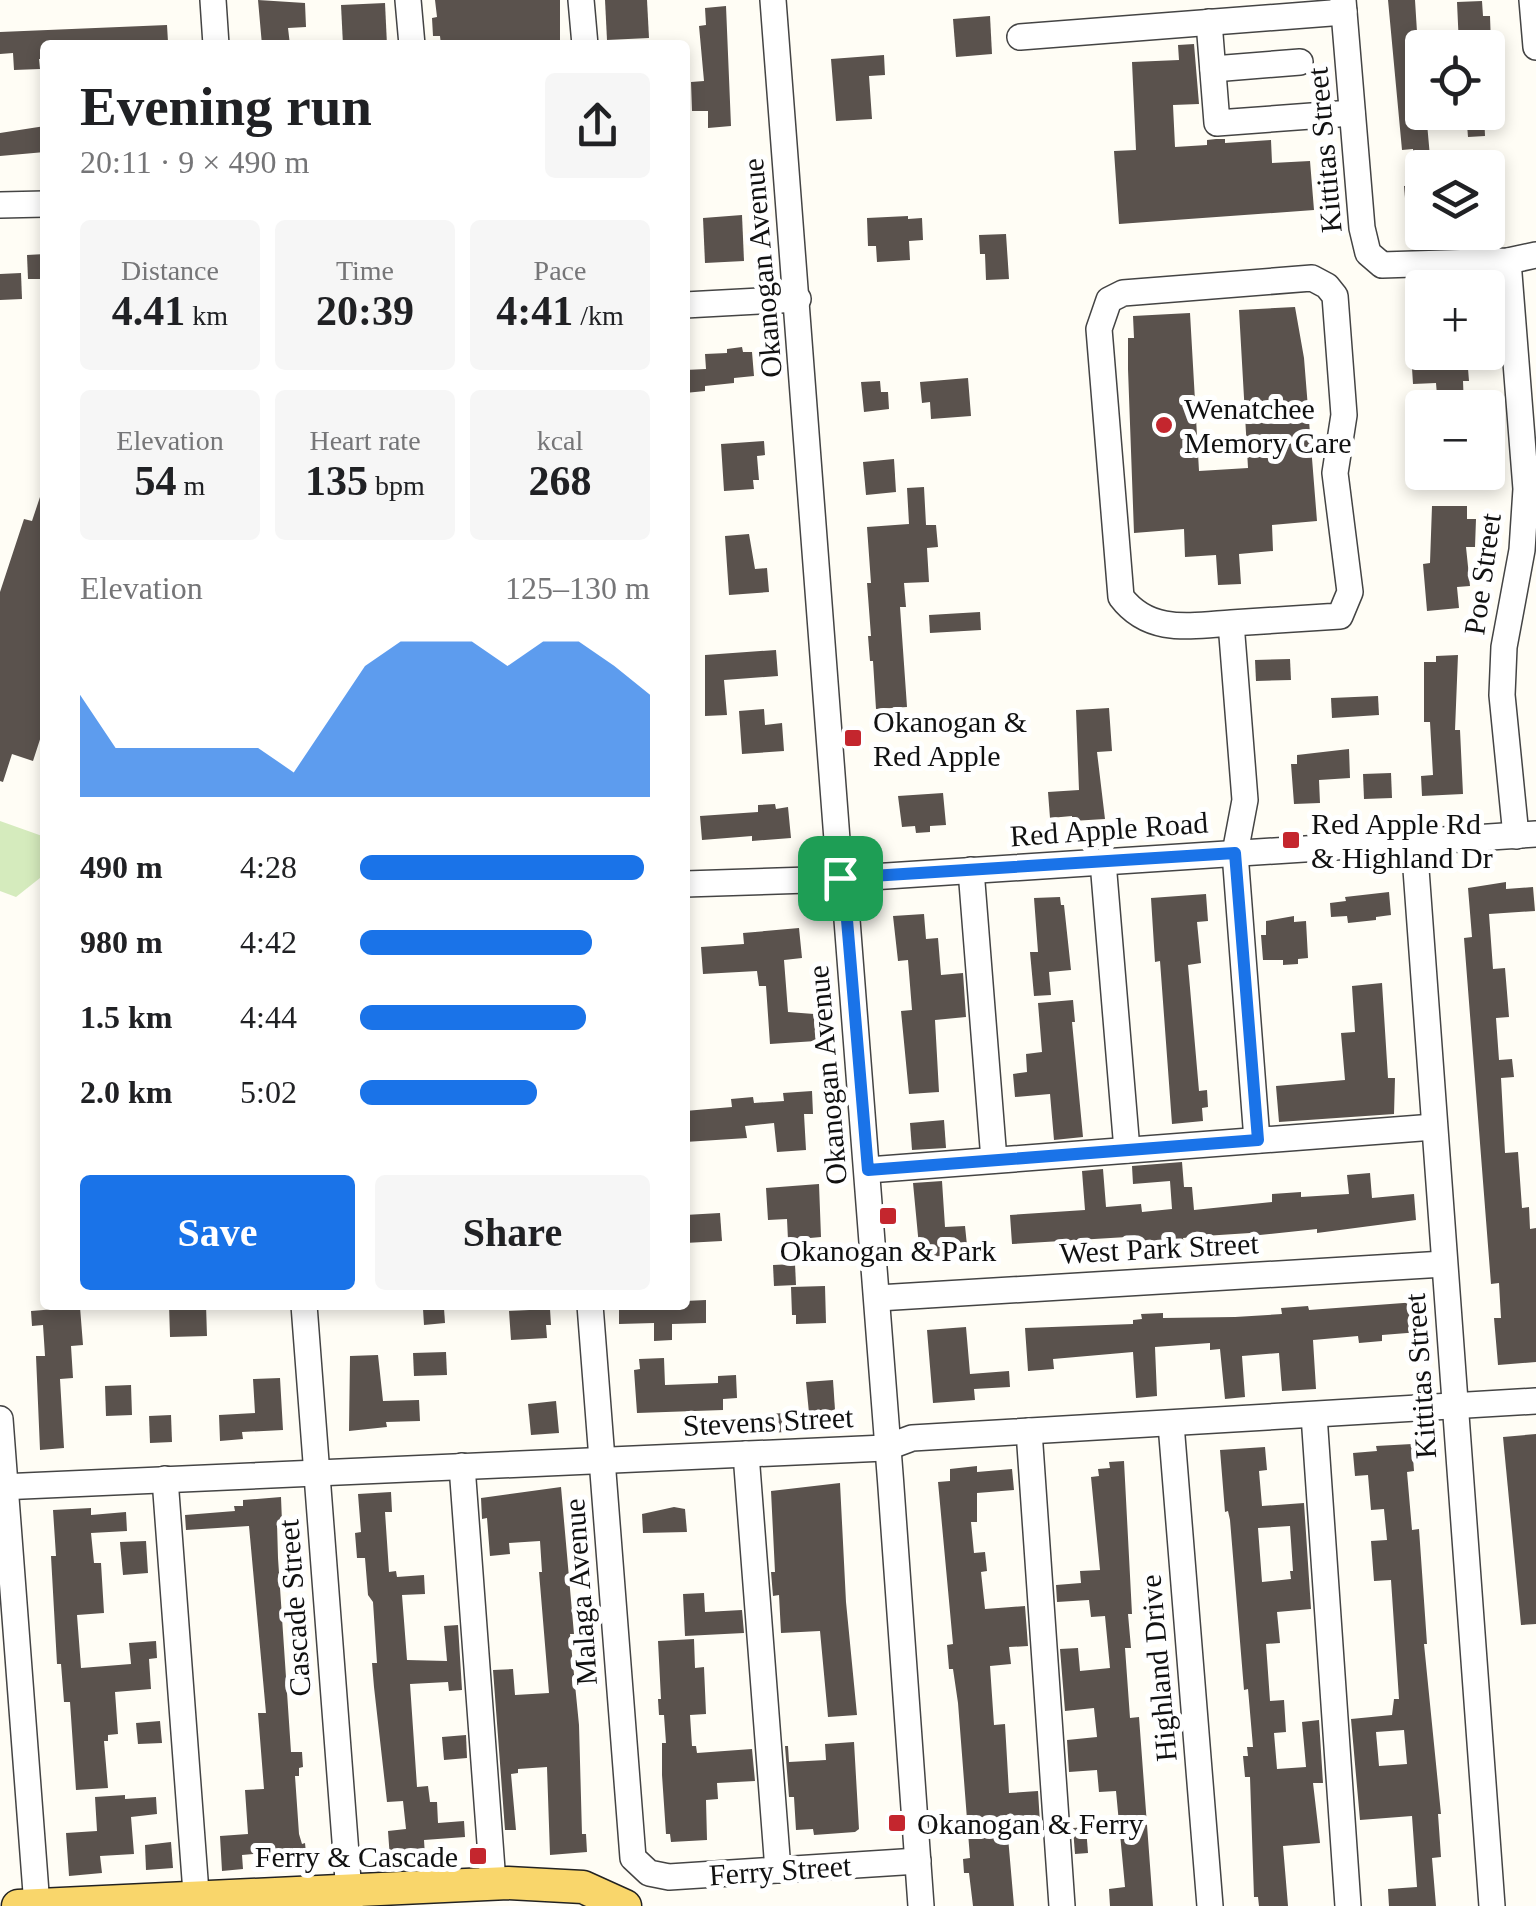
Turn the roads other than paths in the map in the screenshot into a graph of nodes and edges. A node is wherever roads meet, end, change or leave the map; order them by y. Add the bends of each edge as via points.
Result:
1 (213, 0) edge
2 (408, 0) edge
3 (581, 0) edge
4 (772, 0) edge
5 (1532, 0) edge
6 (1344, 6) edge
7 (1209, 22) junction
8 (1020, 37) dead end
9 (216, 40) edge
10 (412, 40) edge
11 (585, 40) edge
12 (1536, 48) edge
13 (1300, 62) dead end
14 (1213, 69) junction
15 (1352, 113) junction
16 (40, 204) edge
17 (0, 206) edge
18 (1536, 255) edge
19 (1508, 261) junction
20 (798, 299) junction
21 (690, 305) edge
22 (1231, 623) junction
23 (1526, 835) edge
24 (1414, 842) junction
25 (1235, 853) junction
26 (1103, 862) junction
27 (972, 870) junction
28 (840, 878) junction
29 (690, 884) edge
30 (1434, 1127) junction
31 (1258, 1140) junction
32 (1127, 1150) junction
33 (994, 1160) junction
34 (868, 1170) junction
35 (1444, 1264) junction
36 (878, 1298) junction
37 (304, 1310) edge
38 (590, 1310) edge
39 (1536, 1401) edge
40 (1454, 1406) junction
41 (1314, 1415) junction
42 (0, 1420) edge
43 (1171, 1424) junction
44 (1029, 1431) junction
45 (886, 1448) junction
46 (746, 1454) junction
47 (603, 1461) junction
48 (462, 1466) junction
49 (316, 1471) junction
50 (165, 1479) junction
51 (2, 1487) edge
52 (918, 1861) junction
53 (644, 1870) joint
54 (778, 1870) junction
55 (493, 1883) junction
56 (350, 1898) edge
57 (196, 1902) edge
58 (18, 1906) edge
59 (36, 1906) edge
60 (624, 1906) edge
61 (921, 1906) edge
62 (1062, 1906) edge
63 (1210, 1906) edge
64 (1348, 1906) edge
65 (1492, 1906) edge

1 - 9 street
2 - 10 street
3 - 11 street
4 - 20 street, Okanogan Avenue
5 - 12 street
6 - 7 street
6 - 15 street, Kittitas Street
7 - 8 street
7 - 14 street
13 - 14 street
14 - 15 street via 1217,123
15 - 19 street, Kittitas Street via 1364,244 1373,260
16 - 17 street
18 - 19 street
19 - 23 street, Poe Street via 1526,488 1502,695
20 - 21 street
20 - 28 street, Okanogan Avenue
22 - 22 street via 1340,616 1348,604 1335,473 1344,415 1335,296 1312,278 1123,292 1109,300 1100,330 1120,597 1148,622
22 - 25 street via 1245,800
23 - 24 street, Red Apple Road
24 - 25 street, Red Apple Road
24 - 30 street, Kittitas Street
25 - 26 street, Red Apple Road
25 - 31 street
26 - 27 street, Red Apple Road
26 - 32 street
27 - 28 street, Red Apple Road
27 - 33 street
28 - 29 street, Red Apple Road
28 - 34 street, Okanogan Avenue
30 - 31 street
30 - 35 street, Kittitas Street
31 - 32 street
32 - 33 street
33 - 34 street
34 - 36 street, Okanogan Avenue
35 - 36 street, West Park Street
35 - 40 street, Kittitas Street
36 - 45 street, Okanogan Avenue
37 - 49 street, Cascade Street
38 - 47 street, Malaga Avenue
39 - 40 street, Stevens Street
40 - 41 street, Stevens Street
40 - 65 street, Kittitas Street
41 - 43 street, Stevens Street
41 - 64 street
42 - 51 street
43 - 44 street, Stevens Street
43 - 63 street, Highland Drive
44 - 45 street, Stevens Street via 912,1438
44 - 62 street
45 - 46 street, Stevens Street
45 - 52 street, Okanogan Avenue
46 - 47 street, Stevens Street
46 - 54 street
47 - 48 street, Stevens Street
47 - 53 street, Malaga Avenue via 634,1858
48 - 49 street, Stevens Street
48 - 55 street
49 - 50 street, Stevens Street
49 - 56 street, Cascade Street
50 - 51 street, Stevens Street
50 - 57 street
51 - 59 street
52 - 54 street, Ferry Street
52 - 61 street, Okanogan Avenue
53 - 54 street, Ferry Street via 670,1877
55 - 56 main road
55 - 60 main road via 584,1887
56 - 57 main road
57 - 59 main road
58 - 59 main road

